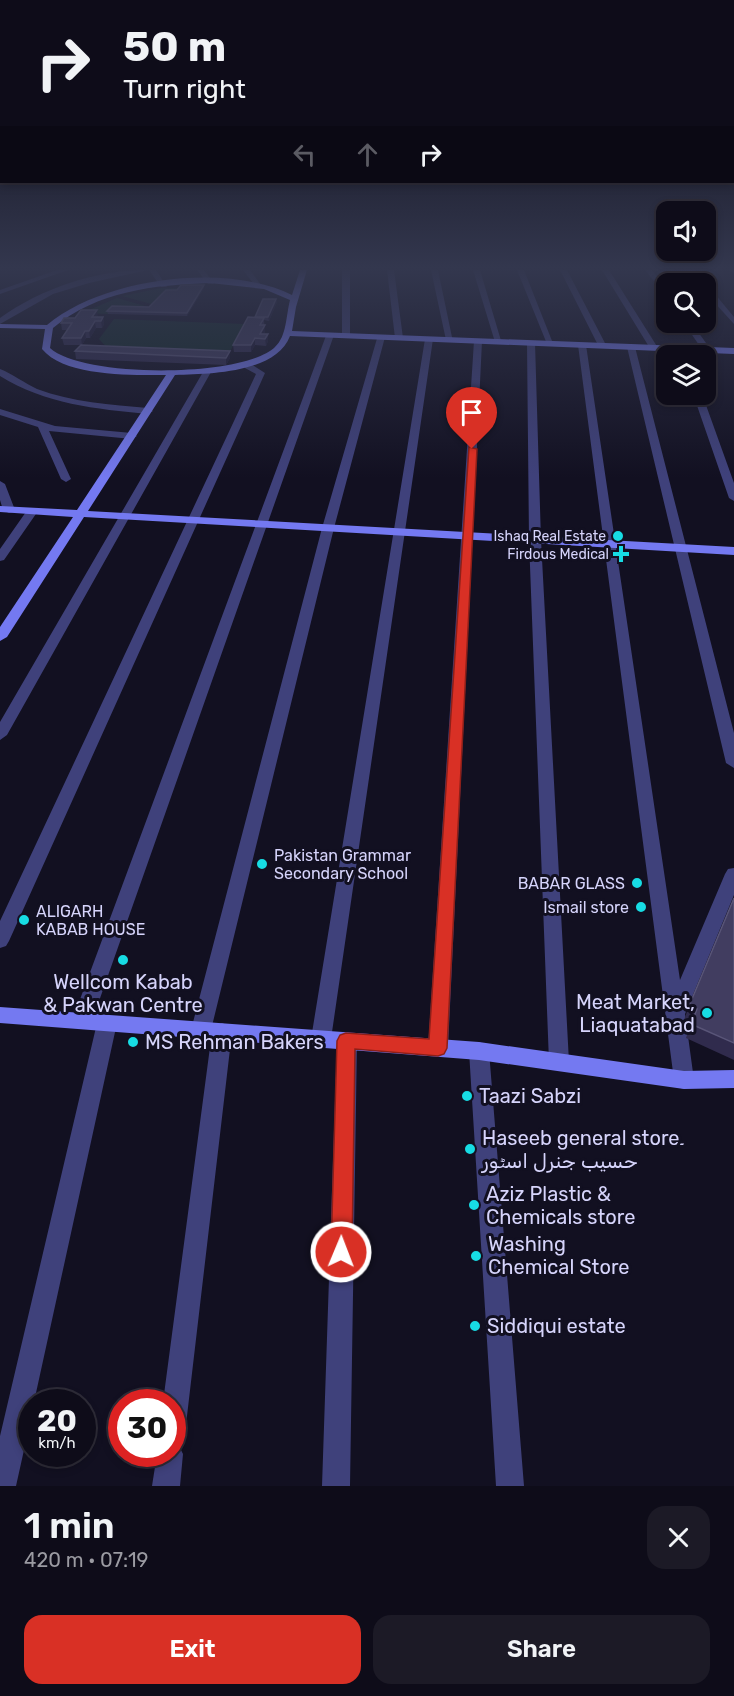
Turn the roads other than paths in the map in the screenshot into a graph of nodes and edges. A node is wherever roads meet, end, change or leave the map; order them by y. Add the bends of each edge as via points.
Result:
1 (47, 339) edge
2 (283, 339) edge
3 (328, 339) edge
4 (380, 339) edge
5 (429, 339) edge
6 (436, 339) edge
7 (549, 339) edge
8 (599, 339) edge
9 (649, 339) edge
10 (450, 340) joint
11 (478, 341) junction
12 (499, 342) joint
13 (531, 343) junction
14 (551, 344) junction
15 (582, 345) junction
16 (602, 345) junction
17 (631, 347) junction
18 (654, 348) joint
19 (716, 351) edge
20 (734, 352) edge
21 (248, 366) junction
22 (0, 372) edge
23 (172, 372) junction
24 (207, 372) junction
25 (701, 405) edge
26 (0, 411) edge
27 (148, 411) junction
28 (42, 425) junction
29 (132, 436) junction
30 (66, 479) dead end
31 (0, 484) edge
32 (734, 498) edge
33 (5, 509) edge
34 (32, 511) junction
35 (81, 514) junction
36 (126, 517) junction
37 (194, 521) junction
38 (261, 524) junction
39 (328, 528) junction
40 (399, 532) junction
41 (467, 536) junction
42 (535, 540) junction
43 (608, 544) junction
44 (680, 548) junction
45 (734, 551) edge
46 (0, 557) edge
47 (0, 637) edge
48 (0, 735) edge
49 (734, 763) edge
50 (734, 874) edge
51 (0, 941) edge
52 (675, 1014) junction
53 (0, 1015) edge
54 (82, 1021) junction
55 (107, 1023) junction
56 (211, 1031) junction
57 (321, 1039) junction
58 (346, 1041) junction
59 (438, 1048) junction
60 (479, 1051) junction
61 (559, 1062) junction
62 (734, 1079) edge
63 (684, 1080) junction
64 (176, 1389) edge
65 (168, 1467) edge
66 (2, 1486) edge
67 (166, 1486) edge
68 (336, 1486) edge
69 (510, 1486) edge

1 - 23 street via 46,349 57,359 98,368
2 - 21 street via 274,352
3 - 38 street
4 - 39 street
5 - 40 street
6 - 10 street
7 - 14 street
8 - 16 street
9 - 18 street
10 - 11 street
11 - 12 street
11 - 41 street
12 - 13 street
13 - 14 street
13 - 42 street
14 - 15 street
15 - 16 street
15 - 43 street
16 - 17 street
17 - 18 street
17 - 44 street
19 - 20 street
21 - 24 street
21 - 37 street via 261,373
22 - 27 street via 18,385 54,398
23 - 24 street
23 - 27 street
24 - 36 street
25 - 32 street
26 - 28 street
27 - 29 street
28 - 29 street
28 - 30 street
29 - 35 street
31 - 33 street
33 - 34 street
34 - 35 street
34 - 46 street
35 - 36 street
35 - 47 street
36 - 37 street
36 - 48 street
37 - 38 street
37 - 51 street
38 - 39 street
38 - 54 street
39 - 40 street
39 - 56 street
40 - 41 street
40 - 57 street
41 - 42 street
41 - 59 street
42 - 43 street
42 - 61 street
43 - 44 street
43 - 52 street
44 - 45 street
44 - 49 street
50 - 52 street
52 - 63 street
53 - 54 street
54 - 55 street
55 - 56 street
55 - 66 street
56 - 57 street
56 - 64 street
57 - 58 street
58 - 59 street
58 - 68 street
59 - 60 street
60 - 61 street
60 - 69 street
61 - 63 street
62 - 63 street
65 - 67 street

